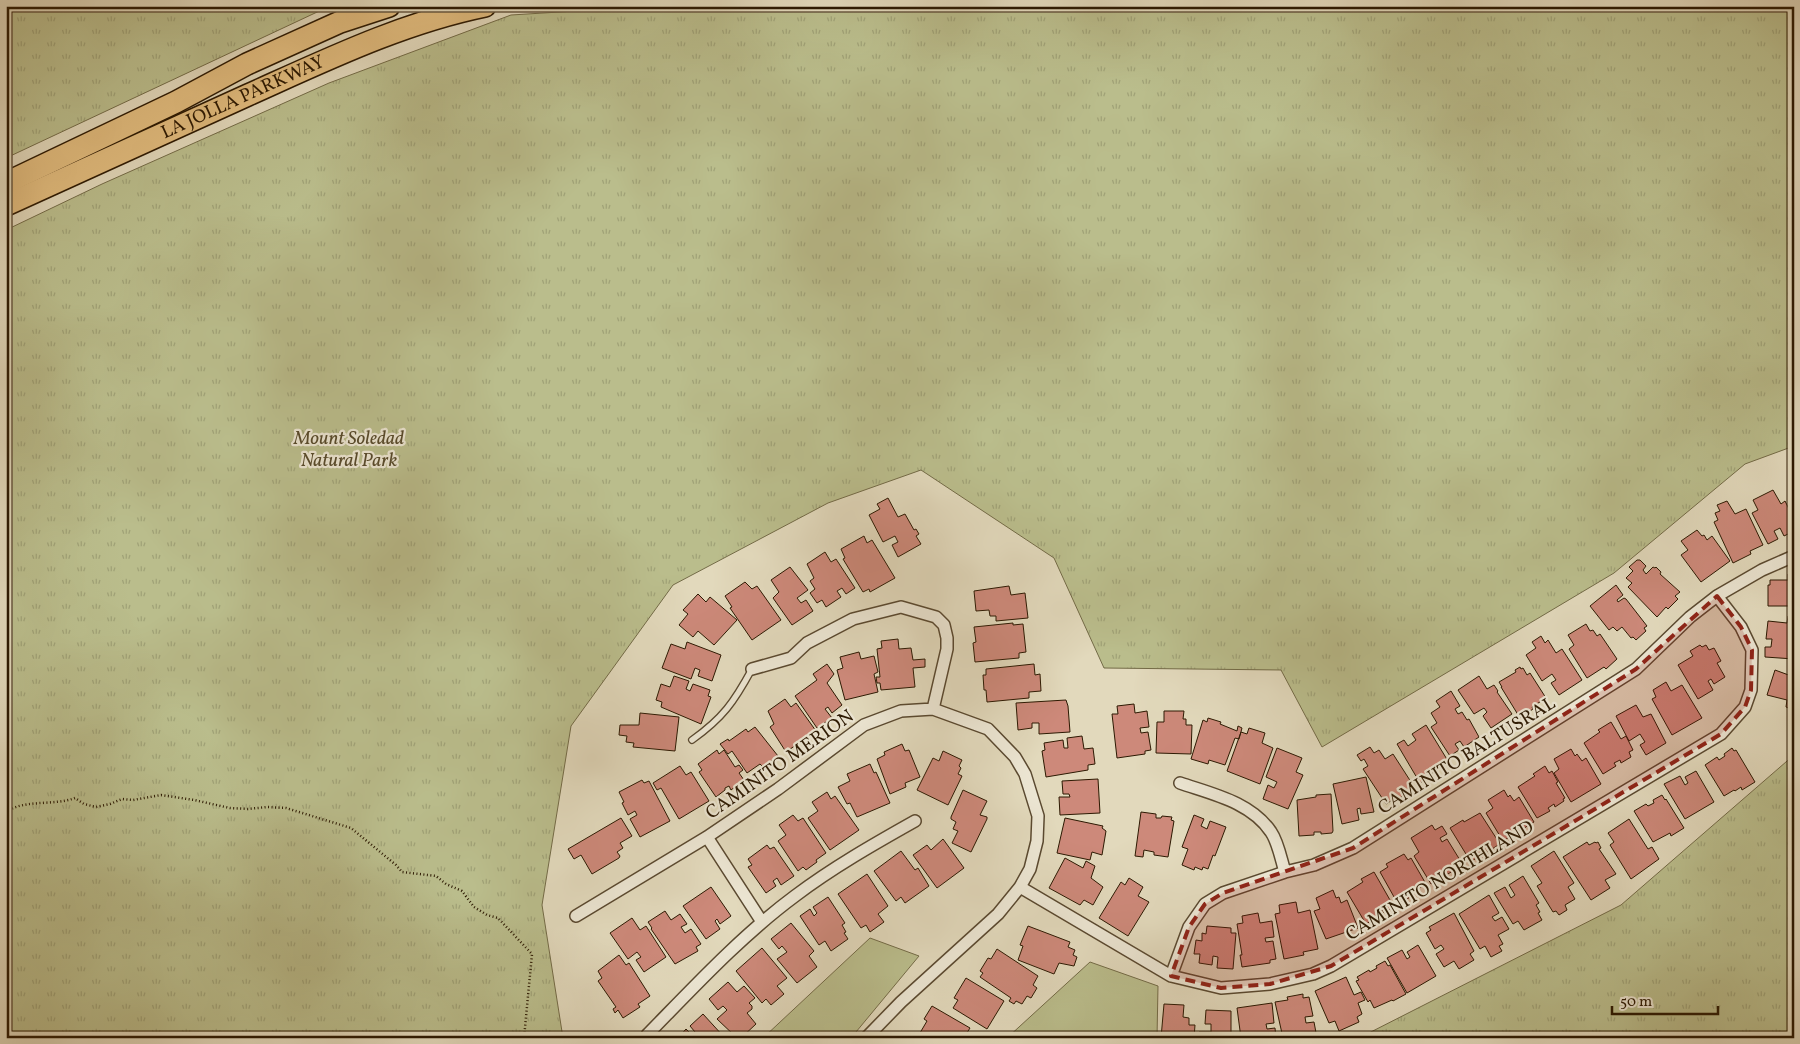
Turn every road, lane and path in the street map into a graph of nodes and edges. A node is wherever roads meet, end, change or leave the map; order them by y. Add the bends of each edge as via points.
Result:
1 (389, 6) edge
2 (486, 6) edge
3 (6, 183) edge
4 (6, 205) edge
5 (1794, 556) edge
6 (1718, 596) junction
7 (752, 669) joint
8 (933, 709) junction
9 (692, 740) dead end
10 (1180, 783) dead end
11 (6, 812) edge
12 (915, 821) dead end
13 (707, 838) junction
14 (1286, 872) junction
15 (1020, 887) junction
16 (576, 916) dead end
17 (762, 922) junction
18 (1171, 976) junction
19 (645, 1036) edge
20 (524, 1038) edge
21 (866, 1038) edge

1 - 3 highway, LA JOLLA PARKWAY via 340,22 247,64 176,102
2 - 4 highway, LA JOLLA PARKWAY via 405,28 336,55
5 - 6 street, CAMINITO BALTUSRAL via 1762,570
6 - 14 street, CAMINITO BALTUSRAL via 1690,617 1636,669 1353,848
6 - 18 street, CAMINITO NORTHLAND via 1741,627 1752,650 1751,690 1744,708 1721,734 1332,966 1270,984 1221,988
7 - 8 street via 791,658 807,643 852,619 901,607 936,617 944,625 947,648
7 - 9 lane via 727,710
8 - 13 street, CAMINITO MERION via 901,711 864,725
8 - 15 street, CAMINITO MERION via 988,729 1015,757 1025,774 1038,816 1037,841 1030,869
10 - 14 street via 1235,802 1262,821 1272,833
11 - 20 path via 14,806 75,798 96,807 122,799 161,795 230,808 286,808 351,828 402,872 436,876 462,891 474,907 498,918 532,954
12 - 17 street via 795,896
13 - 16 street, CAMINITO MERION
13 - 17 street
14 - 18 street, CAMINITO BALTUSRAL via 1223,893 1205,904 1189,927
15 - 18 street, CAMINITO NORTHLAND
15 - 21 street, CAMINITO MERION via 998,914
17 - 19 street

